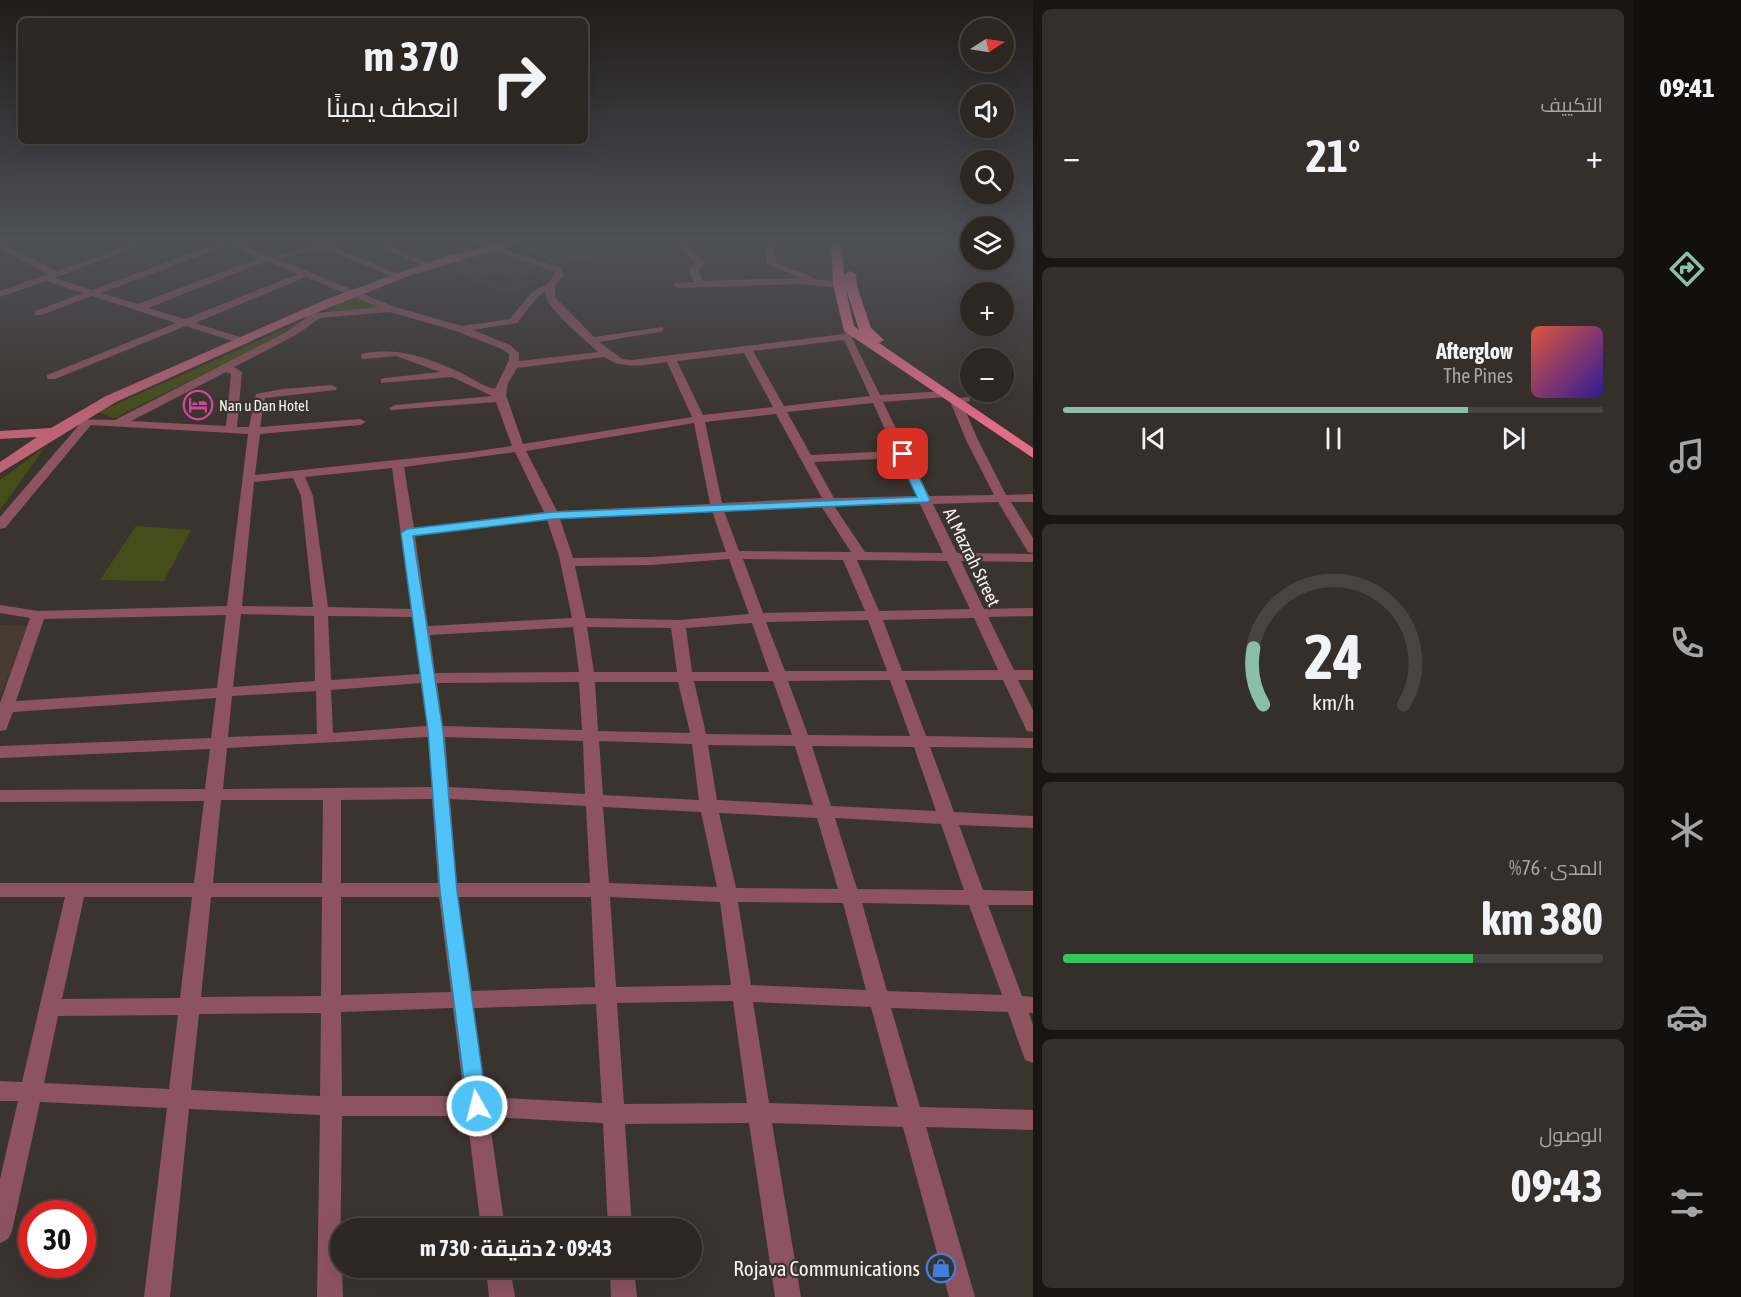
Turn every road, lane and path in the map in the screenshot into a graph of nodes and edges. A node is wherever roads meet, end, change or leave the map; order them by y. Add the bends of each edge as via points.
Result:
1 (71, 301) edge
2 (115, 301) edge
3 (157, 301) edge
4 (241, 301) edge
5 (333, 301) edge
6 (377, 301) edge
7 (530, 301) edge
8 (552, 301) edge
9 (845, 301) edge
10 (138, 308) junction
11 (392, 309) junction
12 (39, 313) dead end
13 (319, 314) junction
14 (292, 318) junction
15 (186, 323) junction
16 (460, 329) junction
17 (659, 329) dead end
18 (855, 333) junction
19 (591, 340) junction
20 (242, 341) junction
21 (747, 349) junction
22 (606, 354) junction
23 (365, 356) dead end
24 (671, 360) junction
25 (514, 365) junction
26 (226, 368) junction
27 (453, 373) junction
28 (51, 377) dead end
29 (385, 381) dead end
30 (332, 388) dead end
31 (500, 396) junction
32 (956, 398) junction
33 (876, 399) junction
34 (395, 408) dead end
35 (780, 410) junction
36 (699, 419) junction
37 (81, 422) junction
38 (360, 422) dead end
39 (115, 425) junction
40 (231, 430) junction
41 (254, 431) junction
42 (53, 432) junction
43 (0, 435) edge
44 (1033, 446) edge
45 (519, 448) junction
46 (903, 454) junction
47 (1033, 454) edge
48 (807, 459) junction
49 (399, 464) junction
50 (0, 469) edge
51 (297, 473) junction
52 (249, 479) junction
53 (1001, 498) junction
54 (1033, 498) edge
55 (924, 500) junction
56 (828, 502) junction
57 (717, 508) junction
58 (553, 515) junction
59 (0, 525) edge
60 (407, 533) junction
61 (1033, 549) edge
62 (735, 555) junction
63 (855, 557) junction
64 (952, 557) junction
65 (1033, 558) edge
66 (568, 562) junction
67 (0, 609) edge
68 (234, 610) junction
69 (321, 611) junction
70 (1033, 612) edge
71 (979, 613) junction
72 (39, 615) junction
73 (874, 615) junction
74 (756, 618) junction
75 (420, 622) junction
76 (580, 622) junction
77 (678, 624) junction
78 (1033, 675) edge
79 (896, 676) junction
80 (1008, 676) junction
81 (429, 678) junction
82 (587, 678) junction
83 (685, 678) junction
84 (779, 678) junction
85 (322, 687) junction
86 (225, 691) junction
87 (6, 707) junction
88 (0, 726) edge
89 (1033, 727) edge
90 (436, 731) junction
91 (590, 735) junction
92 (325, 739) junction
93 (699, 739) junction
94 (802, 740) junction
95 (920, 741) junction
96 (1033, 743) edge
97 (219, 744) junction
98 (0, 752) edge
99 (213, 794) junction
100 (440, 794) junction
101 (332, 795) junction
102 (0, 796) edge
103 (594, 802) junction
104 (709, 806) junction
105 (824, 812) junction
106 (947, 818) junction
107 (1033, 822) edge
108 (76, 889) junction
109 (0, 890) edge
110 (203, 890) junction
111 (332, 890) junction
112 (600, 890) junction
113 (448, 891) junction
114 (728, 895) junction
115 (850, 896) junction
116 (976, 897) junction
117 (1033, 898) edge
118 (742, 993) junction
119 (606, 995) junction
120 (877, 999) junction
121 (463, 1001) junction
122 (332, 1004) junction
123 (1024, 1004) edge
124 (190, 1006) junction
125 (50, 1008) junction
126 (1033, 1054) edge
127 (0, 1091) edge
128 (31, 1091) junction
129 (180, 1098) junction
130 (331, 1106) junction
131 (477, 1106) junction
132 (759, 1113) junction
133 (613, 1114) junction
134 (911, 1116) junction
135 (1033, 1120) edge
136 (492, 1218) edge
137 (619, 1218) edge
138 (0, 1231) edge
139 (499, 1278) edge
140 (623, 1278) edge
141 (157, 1297) edge
142 (330, 1297) edge
143 (502, 1297) edge
144 (624, 1297) edge
145 (788, 1297) edge
146 (962, 1297) edge

1 - 12 street
2 - 10 street
3 - 10 street
4 - 15 street
5 - 14 main road
6 - 11 street
7 - 16 street via 513,321
8 - 19 street
9 - 18 main road via 846,322
10 - 15 street
11 - 13 street
11 - 16 street
13 - 14 street
13 - 26 street
14 - 20 main road
15 - 20 street
15 - 28 street
16 - 25 street via 506,346 514,353
17 - 19 street
18 - 21 street
18 - 32 main road
18 - 32 main road
18 - 33 street, Al Mazrah Street
19 - 22 street
20 - 37 main road via 111,399
21 - 24 street
21 - 35 street
22 - 24 street via 619,362
22 - 25 street
23 - 27 street via 396,353
24 - 36 street
25 - 31 street via 503,381
26 - 39 street
26 - 40 street via 237,372
27 - 29 street
27 - 31 street
30 - 41 street via 260,396
31 - 34 street
31 - 45 street
32 - 33 street
32 - 44 main road
32 - 47 main road
32 - 53 street via 970,442
33 - 35 street
33 - 46 street, Al Mazrah Street
35 - 36 street
35 - 48 street
36 - 45 street
36 - 57 street
37 - 39 street
37 - 42 main road
37 - 59 street
38 - 41 street
39 - 40 street
40 - 41 street
41 - 52 street
42 - 43 main road
42 - 50 main road
45 - 49 street
45 - 58 street
46 - 48 street
46 - 55 street, Al Mazrah Street
48 - 56 street
49 - 51 street
49 - 60 street
51 - 52 street
51 - 69 street via 307,496
52 - 68 street
53 - 54 street
53 - 55 street
53 - 61 street
55 - 56 street
55 - 64 street, Al Mazrah Street
56 - 57 street
56 - 63 street
57 - 58 street
57 - 62 street
58 - 60 street
58 - 66 street
60 - 75 street
62 - 63 street
62 - 66 street
62 - 74 street
63 - 64 street
63 - 73 street
64 - 65 street
64 - 71 street, Al Mazrah Street
66 - 76 street
67 - 72 street
68 - 69 street
68 - 72 street
68 - 86 street
69 - 75 street
69 - 85 street
70 - 71 street
71 - 73 street
71 - 80 street, Al Mazrah Street
72 - 87 street
73 - 74 street
73 - 79 street
74 - 77 street
74 - 84 street
75 - 76 street
75 - 81 street
76 - 77 street
76 - 82 street
77 - 83 street
78 - 80 street
79 - 80 street
79 - 84 street
79 - 95 street
80 - 89 street, Al Mazrah Street
81 - 82 street
81 - 85 street
81 - 90 street
82 - 83 street
82 - 91 street
83 - 84 street
83 - 93 street
84 - 94 street
85 - 86 street
85 - 92 street
86 - 87 street
86 - 97 street
87 - 88 street
90 - 91 street
90 - 92 street
90 - 100 street
91 - 93 street
91 - 103 street
92 - 97 street
93 - 94 street
93 - 104 street
94 - 95 street
94 - 105 street
95 - 96 street
95 - 106 street
97 - 98 street
97 - 99 street
99 - 101 street
99 - 102 street
99 - 110 street
100 - 101 street
100 - 103 street
100 - 113 street
101 - 111 street
103 - 104 street
103 - 112 street
104 - 105 street
104 - 114 street
105 - 106 street
105 - 115 street
106 - 107 street
106 - 116 street
108 - 109 street
108 - 110 street
108 - 125 street
110 - 111 street
110 - 124 street
111 - 113 street
111 - 122 street
112 - 113 street
112 - 114 street
112 - 119 street
113 - 121 street
114 - 115 street
114 - 118 street
115 - 116 street
115 - 120 street
116 - 117 street
116 - 123 street
118 - 119 street
118 - 120 street
118 - 132 street
119 - 121 street
119 - 133 street
120 - 123 street
120 - 134 street
121 - 122 street
121 - 131 street
122 - 124 street
122 - 130 street
123 - 126 street
124 - 125 street
124 - 129 street
125 - 128 street
127 - 128 street
128 - 129 street
128 - 138 street
129 - 130 street
129 - 141 street
130 - 131 street
130 - 142 street
131 - 133 street
131 - 136 street
132 - 133 street
132 - 134 street
132 - 145 street
133 - 137 street
134 - 135 street
134 - 146 street
139 - 143 street
140 - 144 street

